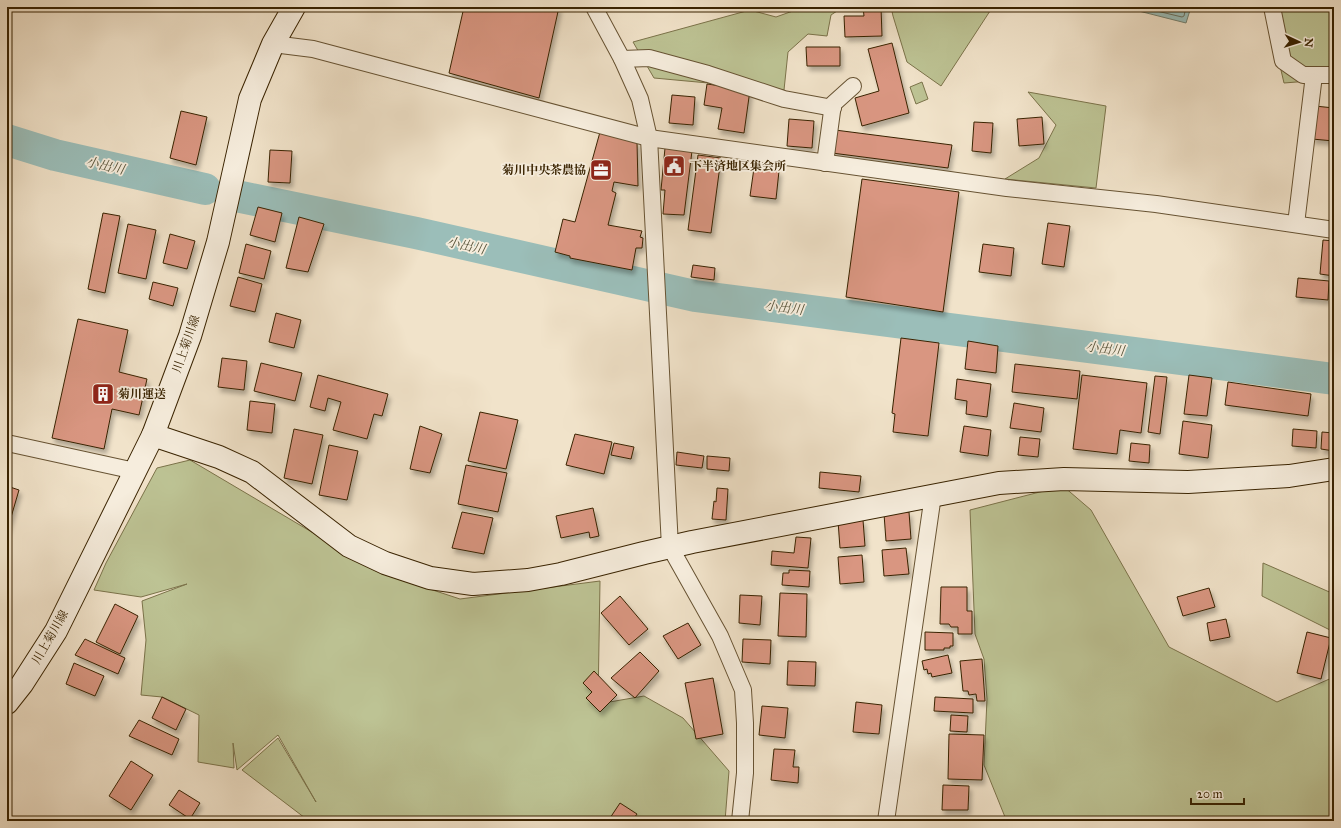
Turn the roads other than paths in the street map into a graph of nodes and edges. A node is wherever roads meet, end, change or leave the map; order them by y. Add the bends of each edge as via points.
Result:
1 (294, 7) edge
2 (594, 7) edge
3 (1272, 7) edge
4 (273, 44) junction
5 (622, 59) junction
6 (1314, 75) junction
7 (1334, 75) edge
8 (853, 86) dead end
9 (833, 108) junction
10 (649, 138) junction
11 (825, 163) junction
12 (1296, 224) junction
13 (1334, 230) edge
14 (153, 435) junction
15 (7, 444) edge
16 (1334, 469) edge
17 (135, 471) junction
18 (933, 495) junction
19 (670, 547) junction
20 (7, 703) edge
21 (740, 821) edge
22 (886, 821) edge

1 - 4 street, 川上菊川線
2 - 5 street
3 - 6 street via 1283,61 1303,74
4 - 10 street via 313,49
4 - 14 street, 川上菊川線 via 250,99 218,242 190,336
5 - 9 street via 649,58 784,98
5 - 10 street via 640,99
6 - 7 street
6 - 12 street
8 - 9 street via 833,104
9 - 11 street
10 - 11 street
10 - 19 street
11 - 12 street
12 - 13 street
14 - 17 street, 川上菊川線
14 - 19 street via 219,457 252,472 349,546 385,563 430,578 473,584 528,580
15 - 17 street
16 - 18 street via 1289,476 1188,482 1064,479 999,482
17 - 20 street, 川上菊川線 via 56,632
18 - 19 street
18 - 22 street
19 - 21 street via 720,636 743,690 745,772

